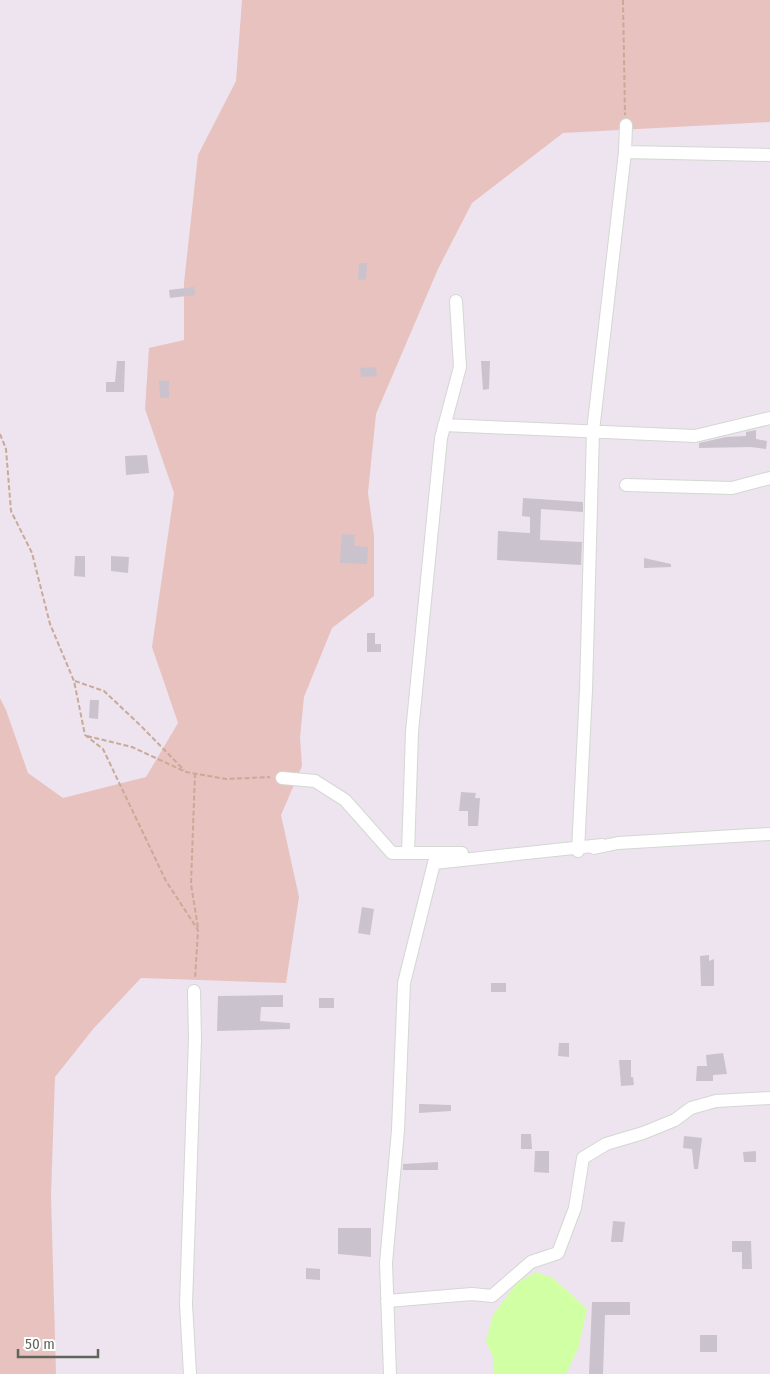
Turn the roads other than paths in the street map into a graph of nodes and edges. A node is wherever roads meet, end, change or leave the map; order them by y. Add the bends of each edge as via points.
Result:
1 (626, 125) road end
2 (625, 152) junction
3 (770, 155) edge
4 (456, 301) dead end
5 (770, 418) edge
6 (444, 425) junction
7 (592, 431) junction
8 (770, 478) edge
9 (626, 485) dead end
10 (282, 778) road end
11 (770, 834) edge
12 (602, 844) dead end
13 (578, 851) junction
14 (408, 853) junction
15 (194, 991) road end
16 (770, 1098) edge
17 (387, 1302) junction
18 (190, 1374) edge
19 (390, 1374) edge

1 - 2 street
2 - 3 street
2 - 7 street
4 - 6 street via 460,367
5 - 7 street via 695,436
6 - 7 street
6 - 14 street via 412,732
7 - 13 street via 586,690
8 - 9 street via 732,488
10 - 14 street via 315,782 345,800 392,853
11 - 13 street via 618,843
12 - 17 street via 434,863 404,983 398,1130 386,1263
13 - 14 street
15 - 18 street via 186,1304
16 - 17 street via 716,1101 691,1108 675,1120 606,1144 583,1158 575,1208 558,1254 531,1262 492,1296 472,1294
17 - 19 street

